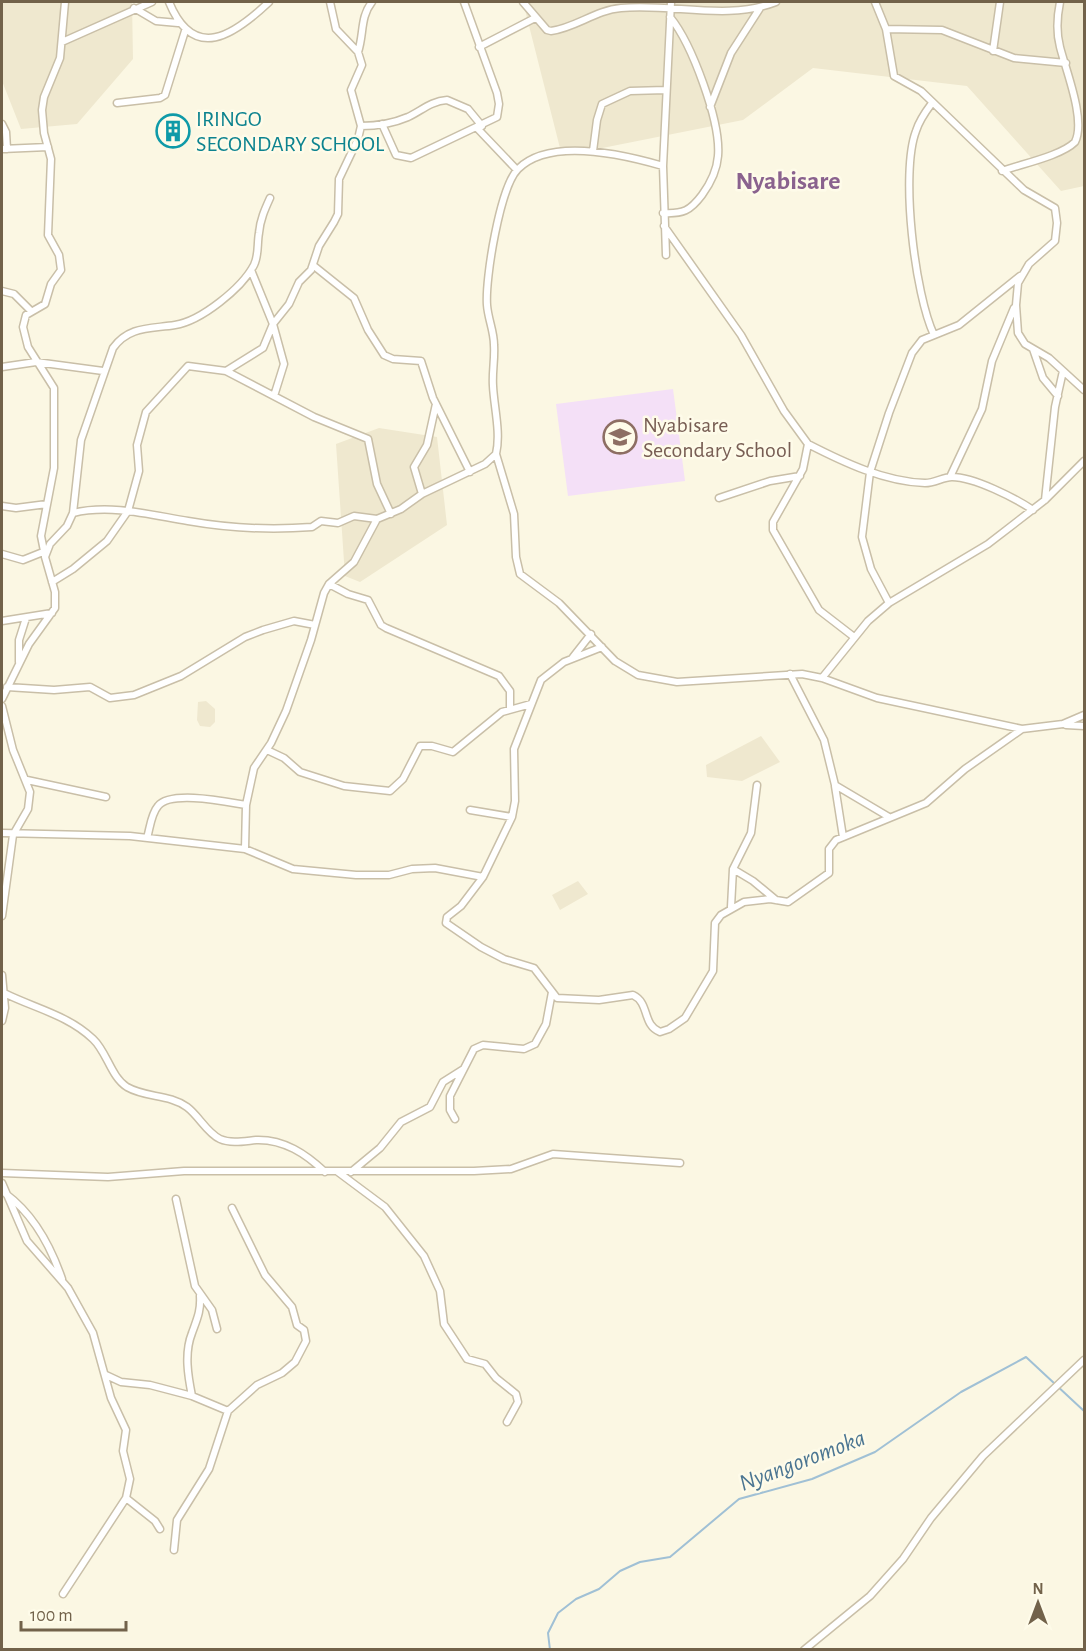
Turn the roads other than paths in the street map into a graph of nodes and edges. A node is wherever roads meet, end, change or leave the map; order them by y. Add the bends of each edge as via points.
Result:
1 (65, 2) edge
2 (152, 2) edge
3 (169, 2) edge
4 (269, 2) edge
5 (330, 2) edge
6 (372, 2) edge
7 (464, 2) edge
8 (523, 2) edge
9 (671, 2) edge
10 (776, 2) edge
11 (875, 2) edge
12 (1000, 2) edge
13 (1060, 2) edge
14 (627, 5) edge
15 (134, 8) junction
16 (760, 8) junction
17 (670, 13) junction
18 (536, 18) junction
19 (178, 23) junction
20 (886, 28) junction
21 (185, 31) junction
22 (62, 42) junction
23 (479, 47) junction
24 (993, 51) junction
25 (358, 52) junction
26 (1066, 63) junction
27 (666, 90) junction
28 (117, 103) dead end
29 (932, 103) junction
30 (710, 107) junction
31 (2, 124) edge
32 (382, 124) junction
33 (361, 126) junction
34 (479, 127) junction
35 (48, 147) junction
36 (4, 149) edge
37 (593, 151) junction
38 (663, 166) junction
39 (517, 170) junction
40 (1002, 171) junction
41 (270, 198) dead end
42 (663, 213) junction
43 (664, 226) junction
44 (666, 255) dead end
45 (314, 266) junction
46 (251, 270) junction
47 (1022, 274) junction
48 (2, 291) edge
49 (1016, 305) junction
50 (32, 311) junction
51 (273, 324) junction
52 (934, 335) junction
53 (1033, 349) junction
54 (36, 363) junction
55 (2, 367) edge
56 (103, 371) junction
57 (226, 371) junction
58 (1063, 371) junction
59 (1084, 390) edge
60 (274, 396) junction
61 (1058, 396) junction
62 (436, 404) junction
63 (808, 444) junction
64 (496, 454) junction
65 (1084, 461) edge
66 (470, 472) junction
67 (870, 472) junction
68 (800, 476) junction
69 (950, 477) junction
70 (422, 494) junction
71 (719, 498) dead end
72 (1045, 500) junction
73 (47, 504) junction
74 (2, 506) edge
75 (1033, 510) junction
76 (128, 511) junction
77 (73, 513) junction
78 (391, 514) junction
79 (377, 519) junction
80 (2, 554) edge
81 (44, 554) junction
82 (11, 559) junction
83 (2, 563) edge
84 (51, 582) junction
85 (329, 584) junction
86 (889, 603) junction
87 (52, 614) junction
88 (26, 618) junction
89 (2, 621) edge
90 (315, 625) junction
91 (591, 634) junction
92 (854, 637) junction
93 (602, 647) junction
94 (572, 658) junction
95 (19, 663) junction
96 (790, 674) junction
97 (822, 678) junction
98 (7, 687) junction
99 (2, 699) edge
100 (531, 704) junction
101 (2, 706) edge
102 (510, 708) junction
103 (1084, 715) edge
104 (1059, 724) junction
105 (1084, 726) edge
106 (1022, 729) junction
107 (267, 750) junction
108 (27, 780) junction
109 (757, 785) dead end
110 (835, 785) junction
111 (106, 797) dead end
112 (246, 805) junction
113 (470, 810) dead end
114 (512, 817) junction
115 (889, 817) junction
116 (15, 832) junction
117 (2, 833) edge
118 (843, 837) junction
119 (147, 838) junction
120 (245, 849) junction
121 (733, 870) junction
122 (483, 877) junction
123 (4, 881) edge
124 (776, 901) junction
125 (731, 907) junction
126 (2, 916) edge
127 (2, 975) edge
128 (552, 992) junction
129 (3, 996) edge
130 (2, 1021) edge
131 (463, 1069) junction
132 (455, 1119) dead end
133 (680, 1163) dead end
134 (325, 1172) junction
135 (337, 1172) junction
136 (350, 1172) junction
137 (2, 1173) edge
138 (2, 1183) edge
139 (5, 1194) junction
140 (176, 1199) dead end
141 (232, 1208) dead end
142 (62, 1281) junction
143 (200, 1296) junction
144 (218, 1329) dead end
145 (1084, 1360) edge
146 (106, 1375) junction
147 (192, 1396) junction
148 (228, 1411) junction
149 (507, 1422) dead end
150 (126, 1498) junction
151 (160, 1528) dead end
152 (174, 1550) dead end
153 (63, 1594) dead end
154 (804, 1650) edge

1 - 22 street
2 - 15 street
3 - 19 street
4 - 21 street via 229,34 197,37
5 - 25 street via 336,29
6 - 25 street via 363,17
7 - 23 street
8 - 18 street
9 - 17 street
10 - 16 street
11 - 20 street
12 - 24 street
13 - 26 street via 1057,28
14 - 17 street
14 - 18 street via 559,30 547,30
15 - 19 street via 156,21
15 - 22 street
16 - 17 street
16 - 30 street via 731,53
17 - 27 street
17 - 30 street via 688,45
18 - 23 street
19 - 21 street
20 - 24 street via 942,30
20 - 29 street via 892,73 912,84
21 - 28 street via 165,95
22 - 35 street via 42,110
23 - 34 street via 500,104 496,117
24 - 26 street via 1033,61
25 - 33 street via 362,71 351,90
26 - 40 street via 1083,111 1076,142
27 - 37 street via 630,91 602,104
27 - 38 street
29 - 40 street
29 - 52 street via 916,130 910,180 923,307
30 - 42 street via 719,145 712,177 692,208 684,213
31 - 36 street via 6,132
32 - 33 street
32 - 34 street via 447,100 468,109
32 - 34 street via 391,148 403,158 427,152
33 - 45 street via 336,188 338,214 319,246
34 - 39 street
35 - 36 street
35 - 50 street via 52,174 48,235 62,265 45,304
37 - 38 street
37 - 39 street via 544,156
38 - 42 street
39 - 64 street via 498,221 487,303 494,342
40 - 47 street via 1024,190 1049,203 1056,214 1054,243
41 - 46 street via 260,224 258,254
42 - 43 street
43 - 44 street
43 - 63 street via 741,335 784,411
45 - 51 street via 299,282 289,304
45 - 62 street via 354,298 384,355 421,361
46 - 51 street
46 - 56 street via 205,314 176,325 135,330 119,339
47 - 49 street
47 - 52 street via 959,325
48 - 50 street via 14,294
49 - 53 street via 1019,338
49 - 69 street via 992,361 982,409
50 - 54 street via 26,315 23,327
51 - 57 street via 263,348
51 - 60 street via 284,364
52 - 67 street via 922,340 912,353
53 - 58 street
53 - 61 street via 1040,372
54 - 55 street
54 - 56 street
54 - 73 street via 51,380 55,398 54,468
56 - 77 street via 81,440
57 - 60 street
57 - 76 street via 188,366 150,405 138,440 139,471
58 - 59 street
58 - 61 street
60 - 78 street via 368,439 377,484
61 - 72 street
62 - 66 street
62 - 70 street via 427,445 414,467
63 - 67 street
63 - 68 street
64 - 66 street
64 - 91 street via 514,514 520,574 559,603
65 - 72 street
66 - 70 street
67 - 69 street via 925,483
67 - 86 street via 863,545
68 - 71 street via 770,481
68 - 92 street via 773,522 773,530 819,610
69 - 75 street via 1005,495
70 - 78 street
72 - 75 street
73 - 74 street
73 - 81 street via 41,536
75 - 86 street via 988,544
76 - 77 street
76 - 79 street via 212,524 282,529 312,527 321,521 338,523 354,516
76 - 84 street via 107,541
77 - 81 street
78 - 79 street
79 - 85 street via 354,562
80 - 82 street
81 - 82 street
81 - 84 street
82 - 83 street
84 - 87 street via 56,601
85 - 90 street
85 - 102 street via 368,600 386,628 499,676 510,691
86 - 92 street
87 - 88 street
87 - 95 street
88 - 89 street
88 - 95 street via 19,640
90 - 98 street via 294,621 263,630 181,676 134,695 110,698 90,687
90 - 107 street via 289,703
91 - 93 street
91 - 94 street
92 - 97 street
93 - 94 street
93 - 96 street via 625,669 662,681
94 - 100 street via 543,677
95 - 98 street
96 - 97 street
96 - 110 street via 824,740
97 - 106 street via 877,698
98 - 99 street
100 - 102 street
100 - 114 street via 514,752
101 - 108 street via 13,750
102 - 107 street via 455,751 417,748 403,779 390,791 344,786 300,772
103 - 104 street
104 - 105 street
104 - 106 street
106 - 115 street via 964,769 926,803
107 - 112 street via 254,768
108 - 111 street
108 - 116 street via 28,809
109 - 121 street via 751,832
110 - 115 street
110 - 118 street
112 - 119 street via 214,800 165,800 157,808
112 - 120 street
113 - 114 street
114 - 122 street
115 - 118 street
116 - 117 street
116 - 119 street
116 - 123 street
118 - 124 street via 830,847 831,868 827,875 788,902
119 - 120 street
120 - 122 street via 299,870 373,876 435,868
121 - 124 street
121 - 125 street
122 - 128 street via 446,923 504,959 531,966
123 - 126 street
124 - 125 street via 744,902
125 - 128 street via 715,923 713,971 688,1014 669,1029 654,1029 641,1000 633,995 561,999
127 - 129 street
128 - 131 street via 547,1019 535,1044 524,1049 478,1046
129 - 130 street
129 - 134 street via 53,1012 83,1031 94,1039 120,1082 188,1108 222,1140 278,1143 295,1148
131 - 132 street via 450,1096
131 - 136 street via 444,1082 429,1107 401,1122 380,1148
133 - 136 street via 553,1154 511,1169
134 - 135 street
134 - 137 street via 164,1172 108,1177
135 - 136 street
135 - 149 street via 385,1207 424,1256 439,1286 444,1324 467,1359 485,1364 516,1394 518,1402
138 - 139 street
139 - 142 street via 27,1241
139 - 142 street via 45,1240
140 - 143 street
141 - 148 street via 265,1275 292,1307 306,1341 295,1362 282,1373 257,1384
142 - 146 street via 93,1334
143 - 144 street via 212,1310
143 - 147 street via 199,1320 191,1334 187,1355
145 - 154 street via 983,1456 870,1596
146 - 147 street via 121,1382
146 - 150 street via 111,1398 126,1430 123,1451 130,1479
147 - 148 street
148 - 152 street via 209,1469 177,1520
150 - 151 street
150 - 153 street

